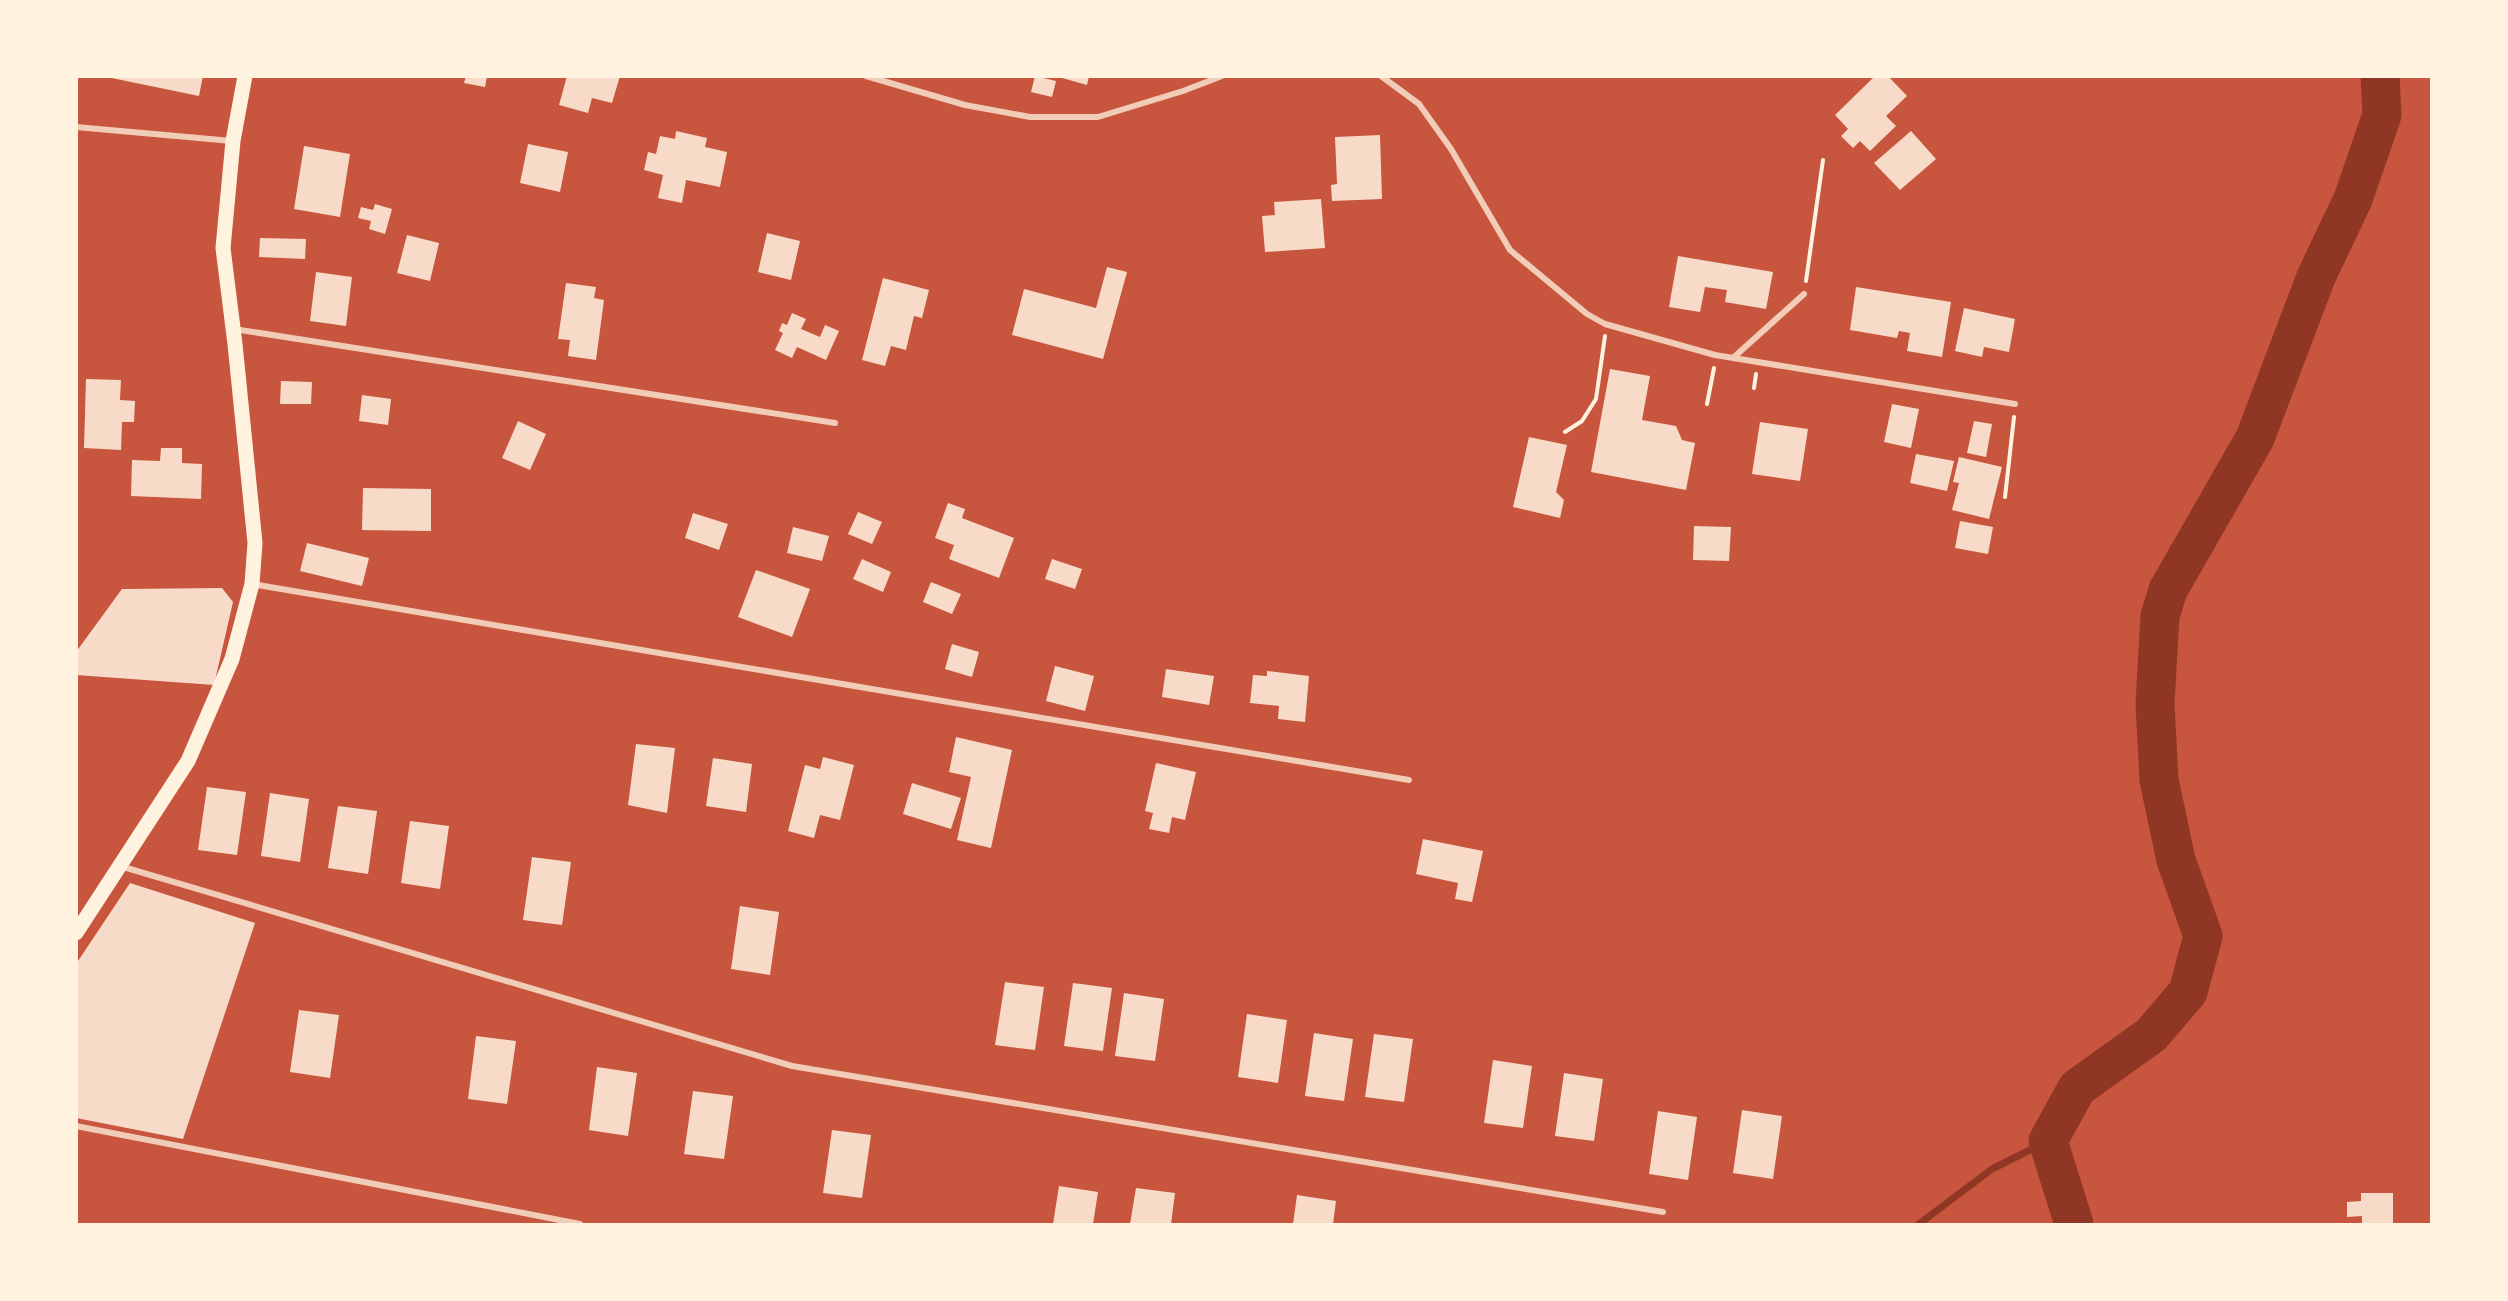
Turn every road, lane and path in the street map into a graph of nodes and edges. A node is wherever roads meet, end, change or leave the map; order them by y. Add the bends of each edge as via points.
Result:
1 (245, 76) edge
2 (866, 76) edge
3 (1222, 76) edge
4 (1381, 76) edge
5 (76, 127) edge
6 (233, 141) junction
7 (1823, 160) dead end
8 (1804, 294) joint
9 (1605, 324) junction
10 (234, 328) junction
11 (1715, 355) junction
12 (1733, 358) junction
13 (1707, 404) dead end
14 (2015, 404) joint
15 (835, 423) dead end
16 (1565, 432) dead end
17 (2006, 497) dead end
18 (252, 584) junction
19 (1409, 780) dead end
20 (119, 866) junction
21 (76, 933) edge
22 (76, 1126) edge
23 (1663, 1212) dead end
24 (580, 1224) edge

1 - 6 main road
2 - 3 street via 965,105 1030,117 1098,117
4 - 9 street via 1419,104 1451,149 1510,250 1587,314
5 - 6 street
6 - 10 main road via 223,248
7 - 8 path
8 - 12 street
9 - 11 street
9 - 16 path via 1596,399 1582,420
10 - 15 street
10 - 18 main road via 255,543
11 - 12 street
11 - 13 path
12 - 14 street
14 - 17 path
18 - 19 street
18 - 20 main road via 232,659 188,761
20 - 21 main road
20 - 23 street via 792,1066
22 - 24 street

